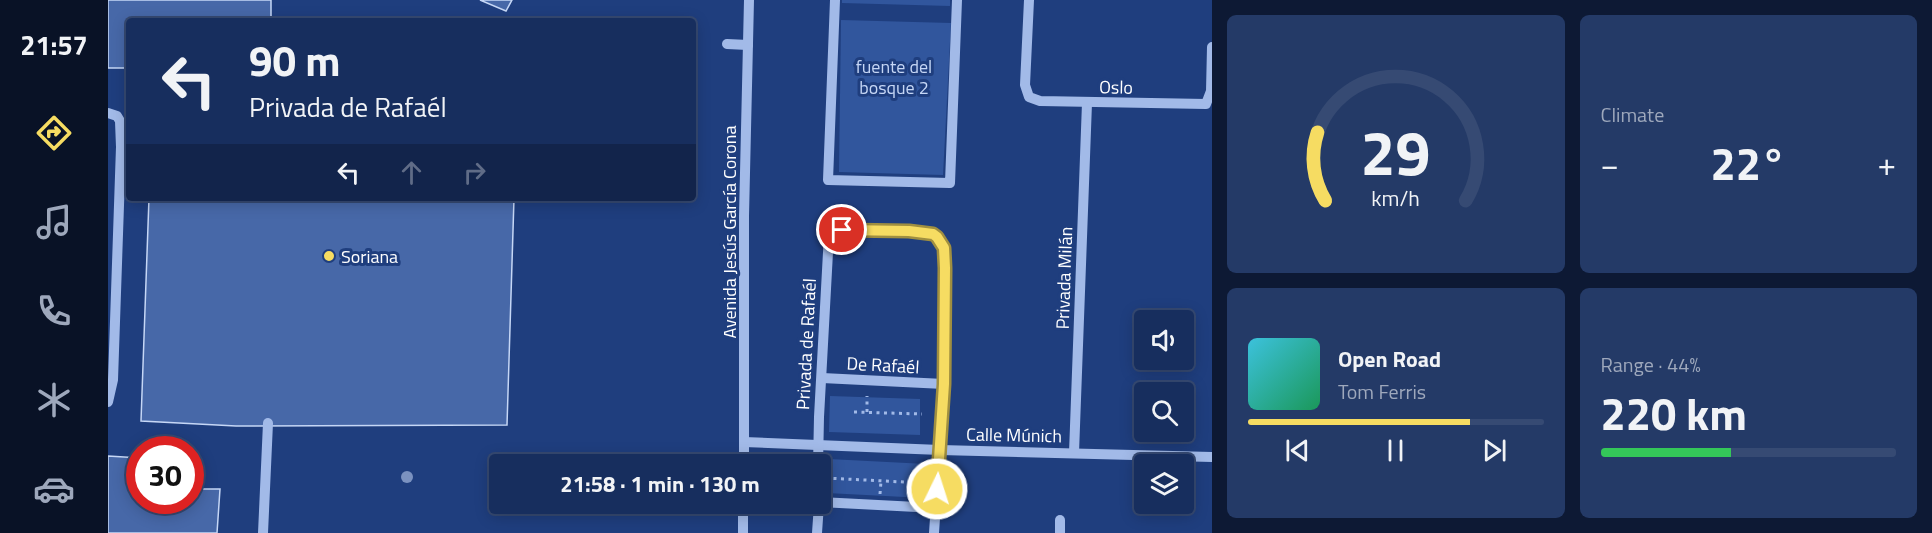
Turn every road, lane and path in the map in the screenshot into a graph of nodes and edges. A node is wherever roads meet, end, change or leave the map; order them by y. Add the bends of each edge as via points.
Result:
1 (749, 0) edge
2 (835, 0) edge
3 (957, 0) edge
4 (1029, 0) edge
5 (727, 44) dead end
6 (748, 45) junction
7 (1212, 47) edge
8 (1211, 86) edge
9 (1087, 103) junction
10 (108, 113) edge
11 (941, 243) joint
12 (822, 378) junction
13 (944, 384) junction
14 (867, 396) dead end
15 (108, 402) edge
16 (854, 412) dead end
17 (867, 413) junction
18 (922, 414) dead end
19 (268, 423) dead end
20 (744, 442) junction
21 (818, 444) junction
22 (940, 450) junction
23 (1074, 453) junction
24 (744, 454) edge
25 (818, 454) edge
26 (1212, 457) edge
27 (831, 478) edge
28 (881, 481) junction
29 (926, 483) dead end
30 (880, 496) dead end
31 (831, 503) edge
32 (936, 508) junction
33 (743, 514) edge
34 (819, 514) edge
35 (1060, 520) dead end
36 (263, 533) edge
37 (743, 533) edge
38 (817, 533) edge
39 (934, 533) edge
40 (1060, 533) edge

1 - 6 street, Avenida Jesús García Corona
2 - 3 street via 828,180 950,183
4 - 9 street, Oslo via 1027,93 1034,99
5 - 6 street
6 - 20 street, Avenida Jesús García Corona
7 - 8 street
8 - 9 street, Oslo via 1207,102 1198,105
9 - 23 street, Privada Milán
10 - 15 street via 120,121 121,147 113,380
11 - 12 street, Privada de Rafaél via 933,234 909,231 842,230 829,234
11 - 13 street, De Rafaél via 945,262
12 - 13 street, De Rafaél
12 - 21 street, Privada de Rafaél
13 - 22 street, De Rafaél
14 - 17 path
16 - 17 path
17 - 18 path
19 - 36 street
20 - 21 street, Calle Múnich
20 - 24 street, Avenida Jesús García Corona
21 - 22 street, Calle Múnich
21 - 25 street, Privada de Rafaél
22 - 23 street, Calle Múnich
22 - 32 street, De Rafaél
23 - 26 street, Calle Múnich
27 - 28 path
28 - 29 path
28 - 30 path
31 - 32 street
32 - 39 street, De Rafaél
33 - 37 street
34 - 38 street
35 - 40 street

